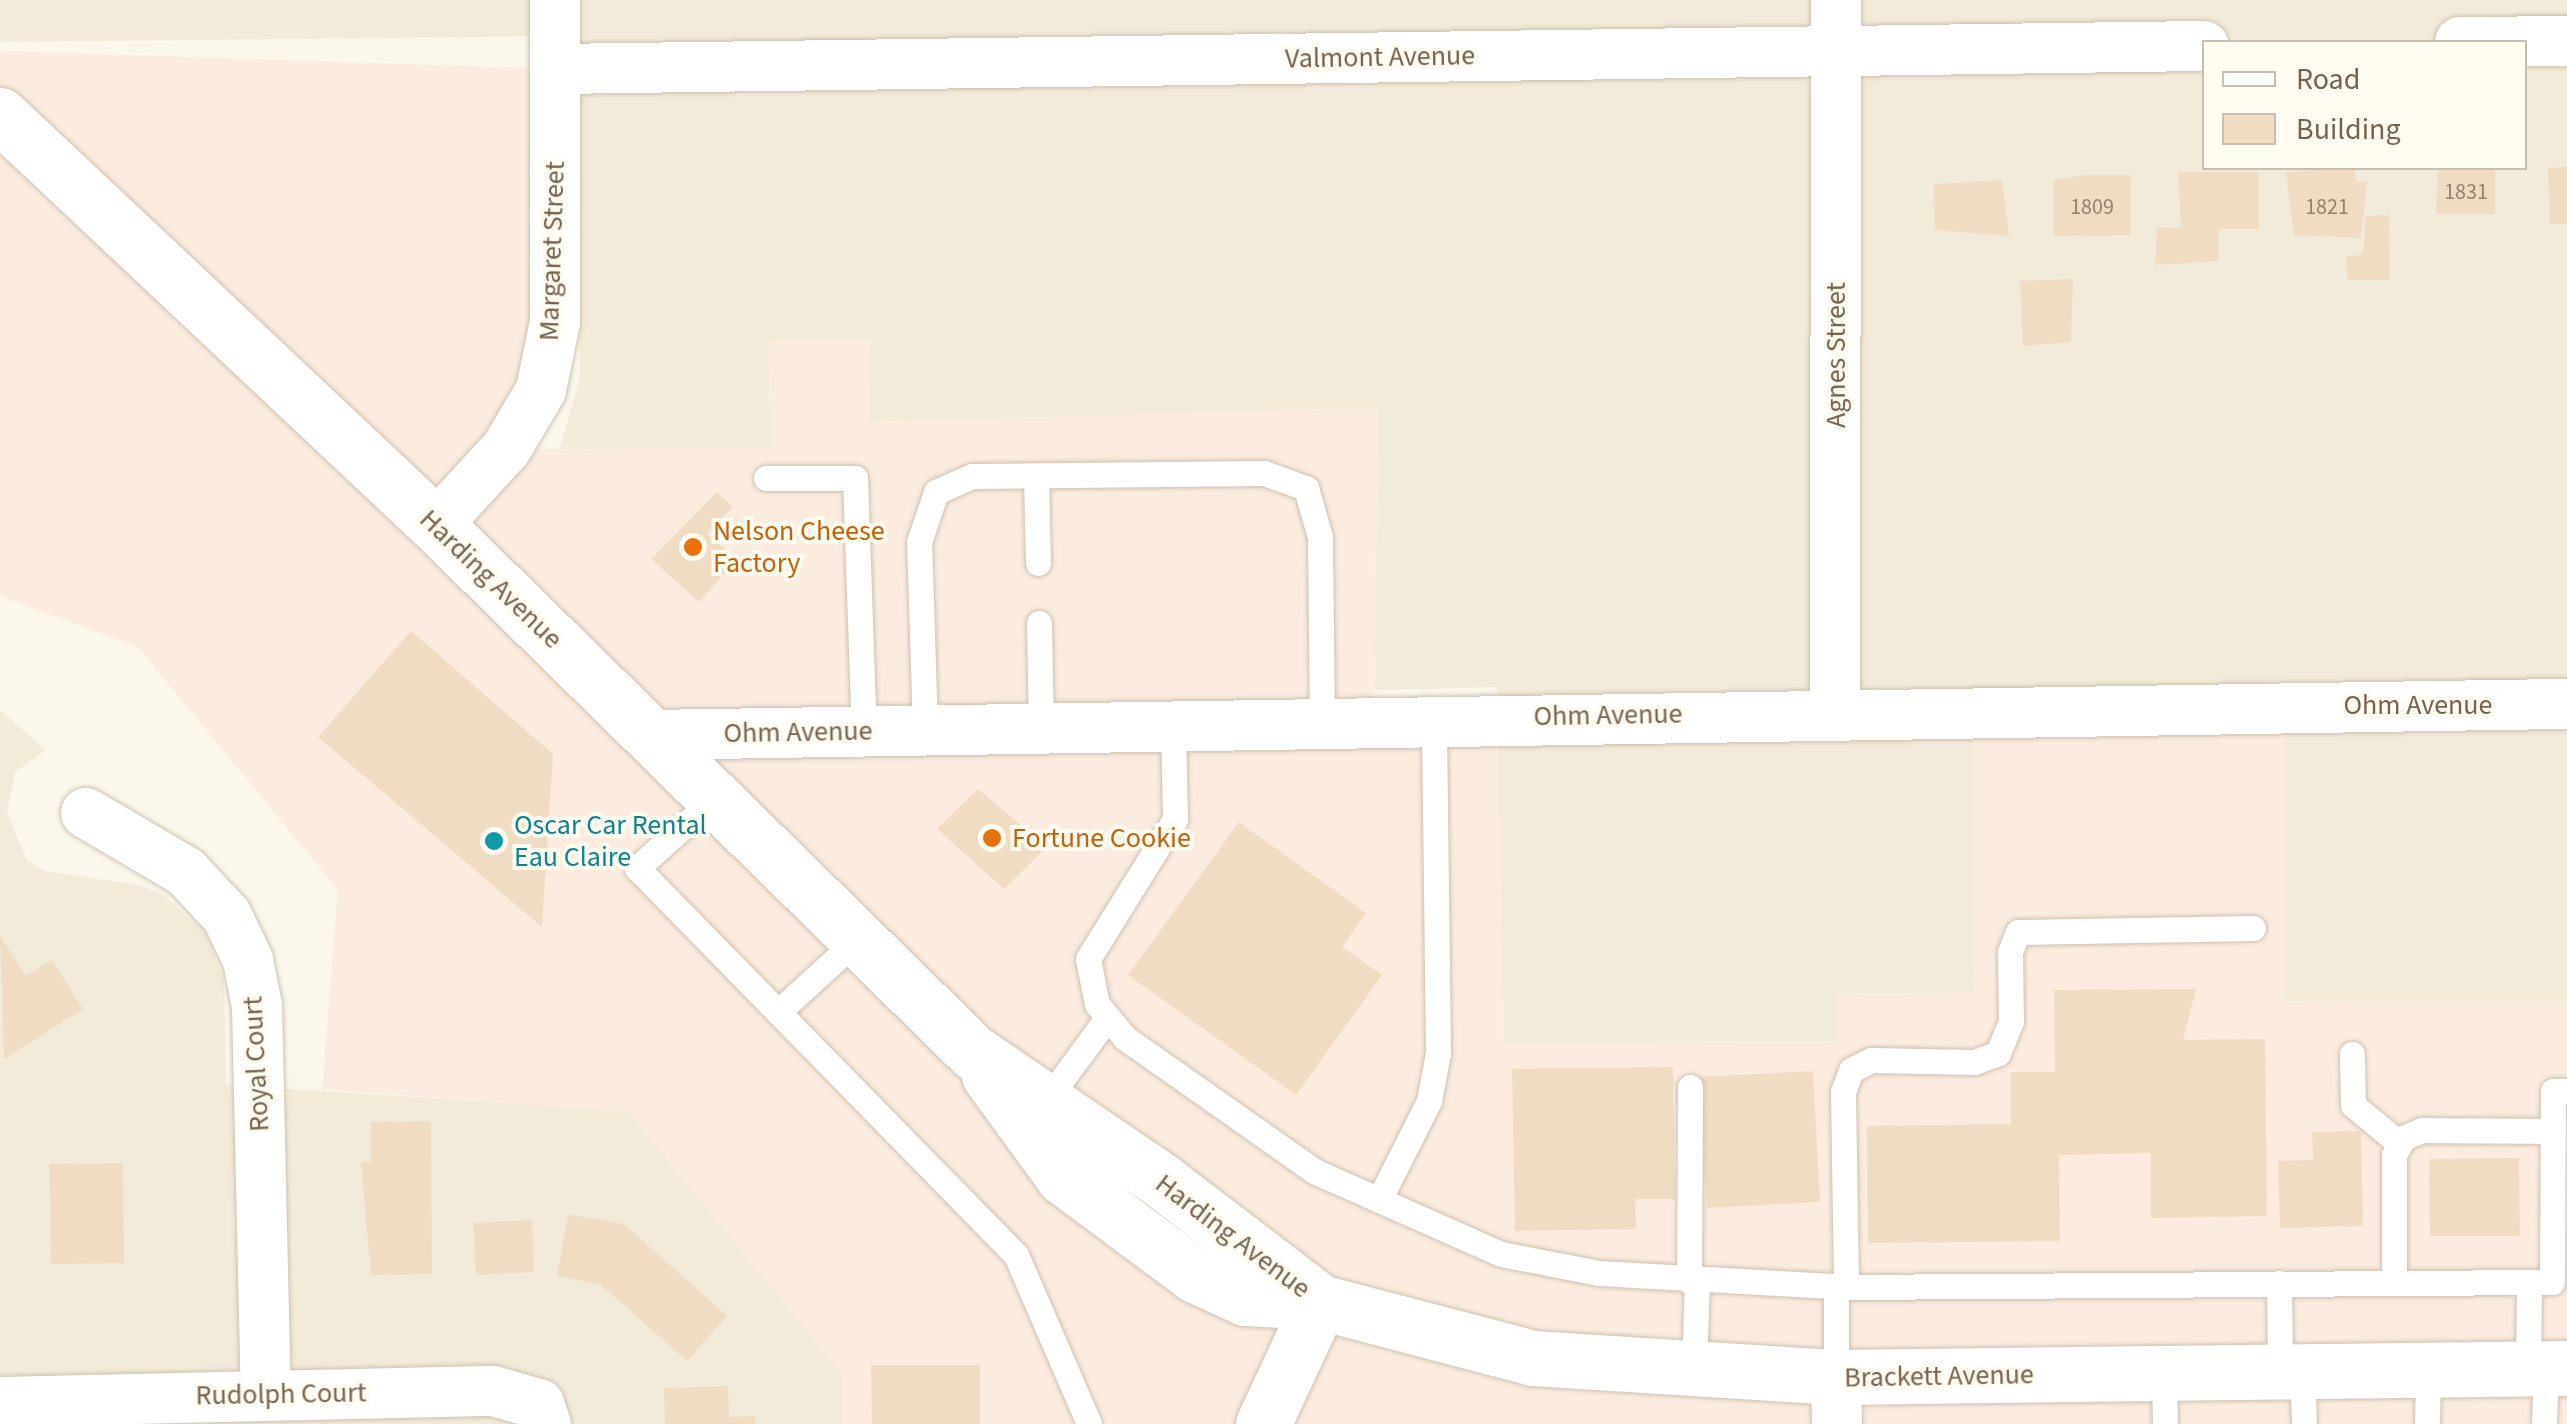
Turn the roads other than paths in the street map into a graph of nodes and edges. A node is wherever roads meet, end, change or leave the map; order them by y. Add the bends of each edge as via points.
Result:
1 (555, 0) edge
2 (1836, 0) edge
3 (2527, 41) edge
4 (2567, 41) edge
5 (2202, 46) edge
6 (1837, 51) junction
7 (556, 69) junction
8 (0, 115) edge
9 (1036, 476) junction
10 (766, 478) dead end
11 (436, 524) junction
12 (1038, 563) dead end
13 (1040, 623) dead end
14 (2567, 704) edge
15 (1835, 710) junction
16 (1434, 718) junction
17 (1322, 720) junction
18 (1173, 724) junction
19 (1042, 726) junction
20 (925, 729) junction
21 (864, 730) junction
22 (649, 734) junction
23 (714, 798) junction
24 (86, 813) dead end
25 (2253, 928) dead end
26 (858, 939) junction
27 (778, 1012) junction
28 (1108, 1017) junction
29 (973, 1052) junction
30 (2352, 1054) dead end
31 (1690, 1086) dead end
32 (2567, 1091) edge
33 (1046, 1101) junction
34 (2553, 1130) junction
35 (2400, 1144) junction
36 (1380, 1200) junction
37 (1693, 1281) junction
38 (2394, 1282) junction
39 (2529, 1282) junction
40 (2280, 1283) junction
41 (1841, 1286) junction
42 (1320, 1302) junction
43 (2547, 1368) edge
44 (1694, 1370) junction
45 (2428, 1370) junction
46 (2295, 1389) edge
47 (266, 1393) junction
48 (2164, 1399) edge
49 (1837, 1400) edge
50 (0, 1402) edge
51 (546, 1424) edge
52 (1089, 1424) edge
53 (1263, 1424) edge
54 (2427, 1424) edge
55 (2544, 1424) edge

1 - 7 street, Margaret Street
2 - 6 street, Agnes Street
3 - 4 street
5 - 6 street, Valmont Avenue
6 - 7 street, Valmont Avenue
6 - 15 street, Agnes Street
7 - 11 street, Margaret Street via 556,322 541,390 506,448
8 - 11 main road, Harding Avenue
9 - 12 lane
9 - 17 lane via 1264,473 1306,488 1320,536
9 - 20 lane via 972,476 936,492 919,542
10 - 21 lane via 855,478
11 - 22 main road, Harding Avenue
13 - 19 lane
14 - 15 street, Ohm Avenue
15 - 16 street, Ohm Avenue
16 - 17 street, Ohm Avenue
16 - 36 lane via 1438,1052 1428,1102
17 - 18 street, Ohm Avenue
18 - 19 street, Ohm Avenue
18 - 28 lane via 1175,819 1088,959 1096,1004
19 - 20 street, Ohm Avenue
20 - 21 street, Ohm Avenue
21 - 22 street, Ohm Avenue
22 - 23 main road, Harding Avenue
23 - 26 main road, Harding Avenue
23 - 27 lane via 637,868
24 - 47 street, Royal Court via 186,872 228,916 248,960 257,1006
25 - 41 lane via 2018,932 2010,952 2010,1021 1998,1052 1974,1062 1871,1060 1852,1070 1843,1092
26 - 27 lane
26 - 29 main road, Harding Avenue
27 - 52 lane via 1016,1256
28 - 33 lane
28 - 36 lane via 1125,1038 1314,1171
29 - 33 main road, Harding Avenue
29 - 42 main road, Harding Avenue via 1038,1149 1098,1207 1194,1275 1245,1298
30 - 35 lane via 2353,1105
31 - 37 lane
32 - 34 lane via 2553,1091
33 - 42 main road, Harding Avenue
34 - 35 lane via 2422,1130
34 - 39 lane via 2552,1282
35 - 38 lane
36 - 37 lane via 1501,1254
37 - 41 lane
37 - 44 lane
38 - 39 lane
38 - 40 lane
39 - 43 lane
40 - 41 lane
40 - 46 lane
41 - 49 lane
42 - 44 main road, Brackett Avenue via 1532,1358
42 - 53 main road
43 - 45 main road, Brackett Avenue
43 - 55 lane
44 - 49 main road, Brackett Avenue
45 - 46 main road, Brackett Avenue
45 - 54 lane
46 - 48 main road, Brackett Avenue
47 - 50 street, Rudolph Court
47 - 51 street, Rudolph Court via 493,1391 539,1404
48 - 49 main road, Brackett Avenue

